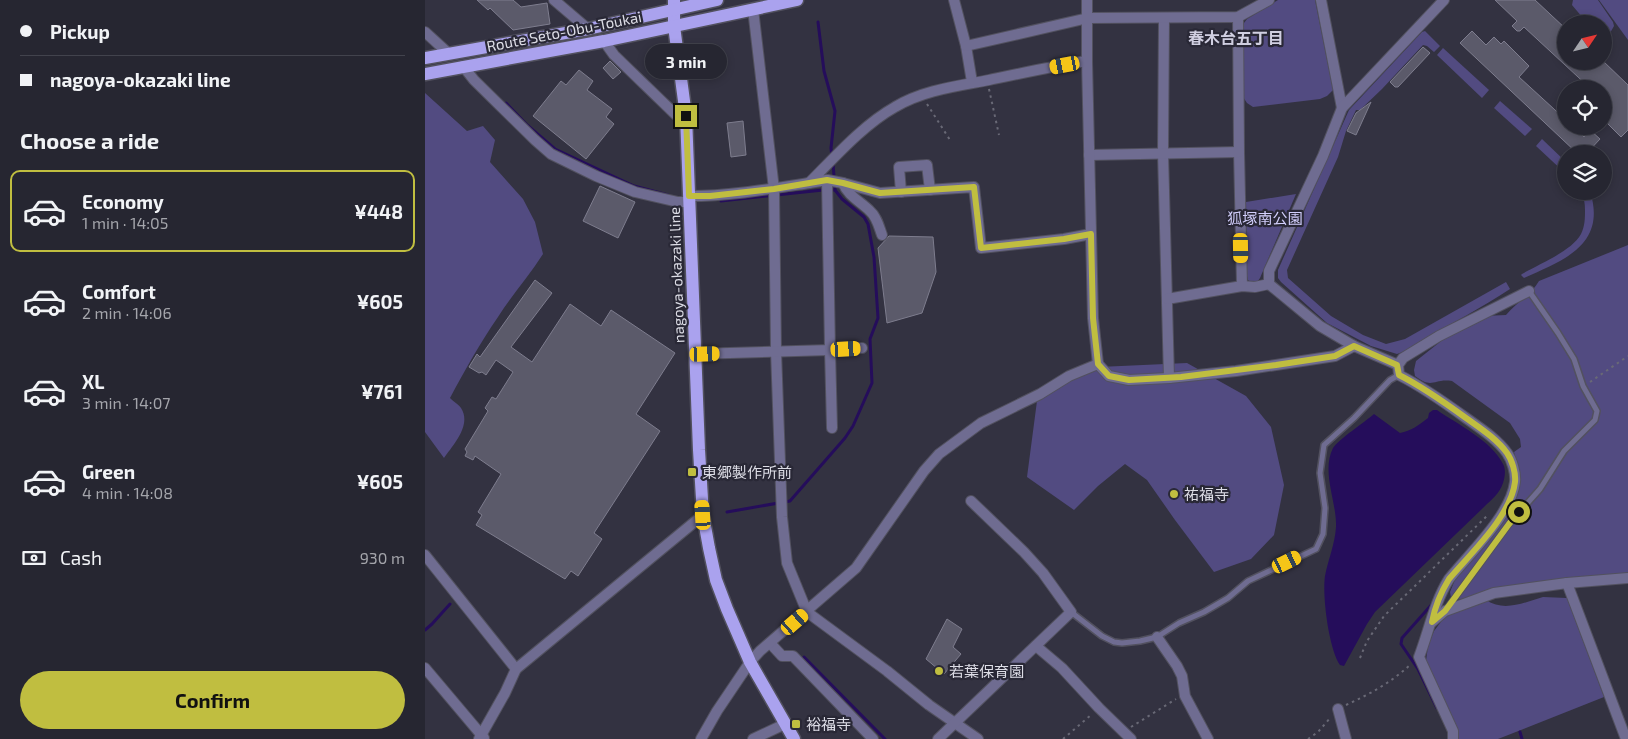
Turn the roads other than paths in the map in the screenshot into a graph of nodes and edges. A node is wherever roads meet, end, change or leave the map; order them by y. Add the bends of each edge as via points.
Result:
1 (553, 0) edge
2 (717, 0) edge
3 (797, 0) edge
4 (953, 0) edge
5 (1087, 0) edge
6 (1269, 0) edge
7 (1321, 0) edge
8 (1444, 0) edge
9 (674, 4) edge
10 (753, 9) junction
11 (1238, 17) junction
12 (1088, 18) junction
13 (1164, 18) junction
14 (674, 26) junction
15 (588, 29) junction
16 (425, 32) edge
17 (604, 41) junction
18 (965, 46) junction
19 (448, 53) junction
20 (425, 58) edge
21 (1087, 62) junction
22 (463, 66) junction
23 (425, 74) edge
24 (972, 82) junction
25 (1342, 108) junction
26 (686, 116) junction
27 (1239, 152) junction
28 (1163, 153) junction
29 (1089, 155) junction
30 (827, 180) junction
31 (809, 183) junction
32 (843, 183) junction
33 (774, 189) junction
34 (929, 190) junction
35 (901, 192) junction
36 (689, 199) junction
37 (1091, 234) junction
38 (882, 236) dead end
39 (1269, 284) junction
40 (1243, 286) junction
41 (1529, 291) joint
42 (1167, 299) junction
43 (1354, 346) junction
44 (862, 348) dead end
45 (830, 350) junction
46 (776, 351) junction
47 (695, 354) junction
48 (1098, 364) junction
49 (1398, 370) junction
50 (1169, 378) junction
51 (832, 428) dead end
52 (971, 501) dead end
53 (703, 515) junction
54 (425, 555) edge
55 (1628, 578) edge
56 (1567, 584) junction
57 (1445, 611) junction
58 (807, 612) junction
59 (1071, 612) junction
60 (1432, 622) junction
61 (1157, 637) junction
62 (770, 643) junction
63 (1036, 646) junction
64 (750, 662) junction
65 (425, 668) edge
66 (516, 669) junction
67 (1339, 709) road end
68 (955, 723) junction
69 (785, 724) junction
70 (1123, 736) edge
71 (482, 738) edge
72 (701, 739) edge
73 (753, 739) edge
74 (794, 739) edge
75 (873, 739) edge
76 (938, 739) edge
77 (978, 739) edge
78 (1208, 739) edge
79 (1345, 739) edge
80 (1453, 739) edge
81 (1626, 739) edge

1 - 15 street
2 - 9 main road, Route Seto-Obu-Toukai
3 - 10 main road, Route Seto-Obu-Toukai
4 - 18 street
5 - 12 street
6 - 11 street
7 - 25 street
8 - 25 street
9 - 14 main road, nagoya-okazaki line
9 - 15 main road, Route Seto-Obu-Toukai
10 - 14 main road, Route Seto-Obu-Toukai
10 - 33 street
11 - 13 street
11 - 27 street
12 - 13 street
12 - 18 street
12 - 21 street
13 - 28 street
14 - 17 main road, Route Seto-Obu-Toukai
14 - 26 main road, nagoya-okazaki line
15 - 19 main road, Route Seto-Obu-Toukai
16 - 19 street
17 - 22 main road, Route Seto-Obu-Toukai
17 - 26 street via 675,115
18 - 24 street
19 - 20 main road, Route Seto-Obu-Toukai
21 - 24 street
21 - 29 street
22 - 23 main road, Route Seto-Obu-Toukai
22 - 36 street via 551,154 635,192 677,202
24 - 31 street via 922,95 884,114
25 - 39 street via 1269,271
26 - 36 main road, nagoya-okazaki line
27 - 28 street
27 - 40 street
28 - 29 street
28 - 42 street
29 - 37 street
30 - 31 street
30 - 32 street
30 - 45 street
31 - 33 street
32 - 35 street via 880,193
32 - 38 street via 846,191 877,220
33 - 36 street
33 - 46 street
34 - 35 street
34 - 35 street via 927,165 899,167
34 - 37 street via 974,187 981,248
36 - 47 main road, nagoya-okazaki line
37 - 48 street via 1093,318
39 - 40 street
39 - 43 street via 1320,326
40 - 42 street
41 - 49 street via 1439,336 1403,358
41 - 57 lane via 1574,359 1583,386 1597,411 1595,420 1564,451 1540,489 1509,524
42 - 50 street
43 - 49 street
43 - 50 street via 1335,356
44 - 45 street
45 - 46 street
45 - 51 street
46 - 47 street
46 - 58 street via 782,517 787,563
47 - 53 main road, nagoya-okazaki line
48 - 50 street via 1109,376 1123,379
48 - 58 street via 981,423 939,454 919,477 856,568
49 - 60 street via 1495,440 1507,454 1515,480 1501,518 1449,579 1433,612
49 - 61 lane via 1324,445 1321,474 1325,508 1323,534 1316,549 1248,580 1228,598
52 - 59 street via 1043,573
53 - 64 main road, nagoya-okazaki line via 717,580
53 - 66 street
54 - 66 street
55 - 56 street
56 - 57 street via 1494,594
56 - 81 street
57 - 60 street
58 - 62 street
58 - 68 street
59 - 61 lane via 1114,642
59 - 63 street
60 - 80 street via 1419,657 1453,731
61 - 78 street via 1180,671 1185,694
62 - 64 street
62 - 75 street via 782,656 793,656
63 - 68 street
63 - 70 street via 1062,668
64 - 69 main road, nagoya-okazaki line
64 - 72 street
65 - 71 street
66 - 71 street
67 - 79 street
68 - 76 street
68 - 77 street
69 - 73 street
69 - 74 main road, nagoya-okazaki line

